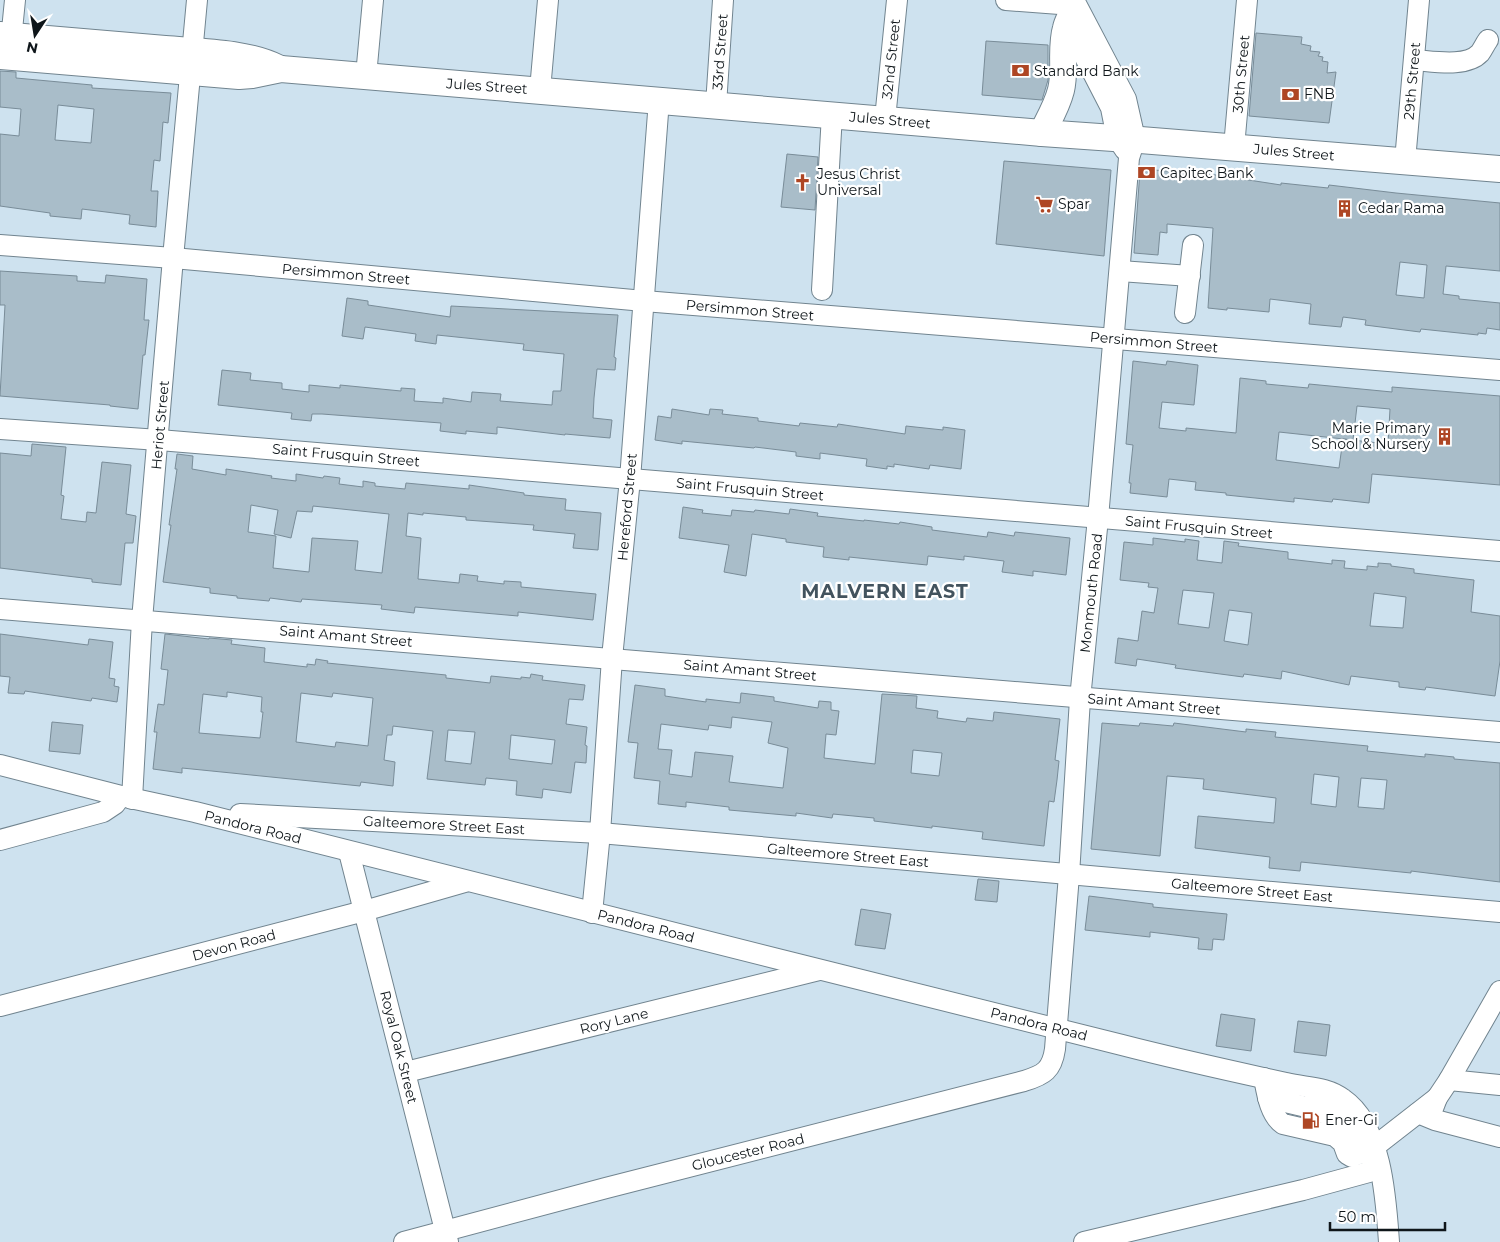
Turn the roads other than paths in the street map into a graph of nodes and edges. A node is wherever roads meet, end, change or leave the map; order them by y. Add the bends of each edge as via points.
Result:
1 (15, 0) edge
2 (197, 0) edge
3 (373, 0) edge
4 (548, 0) edge
5 (723, 0) edge
6 (897, 0) edge
7 (1006, 0) edge
8 (1247, 0) edge
9 (1419, 0) edge
10 (1073, 5) edge
11 (1488, 40) dead end
12 (5, 46) edge
13 (1414, 60) junction
14 (192, 62) junction
15 (366, 76) junction
16 (540, 90) junction
17 (659, 100) junction
18 (716, 105) junction
19 (832, 114) junction
20 (885, 119) junction
21 (1042, 133) junction
22 (1127, 145) junction
23 (1234, 147) junction
24 (1405, 161) junction
25 (1500, 169) edge
26 (0, 245) edge
27 (1193, 245) dead end
28 (173, 258) junction
29 (1120, 271) junction
30 (1190, 276) junction
31 (822, 290) dead end
32 (644, 301) junction
33 (1185, 313) dead end
34 (1112, 339) junction
35 (1500, 370) edge
36 (0, 429) edge
37 (159, 440) junction
38 (630, 479) junction
39 (1098, 518) junction
40 (1500, 551) edge
41 (0, 609) edge
42 (142, 620) junction
43 (612, 658) junction
44 (1080, 698) junction
45 (1500, 732) edge
46 (0, 765) edge
47 (126, 798) junction
48 (195, 812) junction
49 (600, 833) junction
50 (0, 840) edge
51 (349, 852) junction
52 (1070, 875) junction
53 (467, 881) junction
54 (364, 911) junction
55 (1500, 912) edge
56 (592, 913) junction
57 (822, 969) junction
58 (1500, 991) edge
59 (0, 1006) edge
60 (1056, 1028) junction
61 (406, 1072) junction
62 (1449, 1080) junction
63 (1500, 1085) edge
64 (1266, 1088) junction
65 (1301, 1094) junction
66 (1423, 1115) junction
67 (1334, 1125) junction
68 (1500, 1137) edge
69 (1371, 1160) junction
70 (447, 1237) edge
71 (404, 1242) edge
72 (1084, 1242) edge
73 (1389, 1242) edge

1 - 12 street
2 - 14 street, Heriot Street
3 - 15 street
4 - 16 street
5 - 18 street, 33rd Street
6 - 20 street, 32nd Street
7 - 10 street
8 - 23 street, 30th Street
9 - 13 street, 29th Street
10 - 21 main road via 1064,38 1061,90 1056,108
10 - 22 street, Monmouth Road via 1077,42
11 - 13 street via 1479,55 1466,61
12 - 14 main road, Jules Street
13 - 24 street, 29th Street
14 - 15 main road, Jules Street via 238,76 281,69
14 - 28 street, Heriot Street
15 - 16 main road, Jules Street
16 - 17 main road, Jules Street
17 - 18 main road, Jules Street
17 - 32 street, Hereford Street
18 - 19 main road, Jules Street
19 - 20 main road, Jules Street
19 - 31 street
20 - 21 main road, Jules Street
21 - 22 main road, Jules Street
22 - 23 main road, Jules Street
22 - 29 street, Monmouth Road
23 - 24 main road, Jules Street
24 - 25 main road, Jules Street
26 - 28 street, Persimmon Street
27 - 30 street
28 - 32 street, Persimmon Street
28 - 37 street, Heriot Street
29 - 30 street
29 - 34 street, Monmouth Road
30 - 33 street
32 - 34 street, Persimmon Street
32 - 38 street, Hereford Street
34 - 35 street, Persimmon Street
34 - 39 street, Monmouth Road
36 - 37 street, Saint Frusquin Street
37 - 38 street, Saint Frusquin Street
37 - 42 street, Heriot Street
38 - 39 street, Saint Frusquin Street
38 - 43 street, Hereford Street
39 - 40 street, Saint Frusquin Street
39 - 44 street, Monmouth Road
41 - 42 street, Saint Amant Street
42 - 43 street, Saint Amant Street
42 - 47 street, Heriot Street
43 - 44 street, Saint Amant Street
43 - 49 street, Hereford Street
44 - 45 street, Saint Amant Street
44 - 52 street, Monmouth Road
46 - 47 street, Pandora Road
47 - 48 street, Pandora Road
47 - 50 street via 103,812
48 - 49 street, Galteemore Street East
48 - 51 street, Pandora Road
49 - 52 street, Galteemore Street East
49 - 56 street, Hereford Street
51 - 53 street, Pandora Road
51 - 54 street, Royal Oak Street
52 - 55 street, Galteemore Street East
52 - 60 street, Monmouth Road
53 - 54 street, Devon Road
53 - 56 street, Pandora Road
54 - 59 street, Devon Road
54 - 61 street, Royal Oak Street
56 - 57 street, Pandora Road
57 - 60 street, Pandora Road
57 - 61 street, Rory Lane
58 - 62 street
60 - 64 street, Pandora Road
60 - 70 street, Gloucester Road via 1052,1064 1033,1079
61 - 70 street, Royal Oak Street
62 - 63 street
62 - 66 street
64 - 65 street, Pandora Road
64 - 67 street via 1276,1117 1282,1124
65 - 67 street via 1326,1113
65 - 69 street, Pandora Road via 1333,1107
66 - 68 street
66 - 69 street
67 - 69 street via 1347,1154
69 - 72 street via 1303,1190
69 - 73 street, Pandora Road via 1388,1215
70 - 71 street, Gloucester Road

